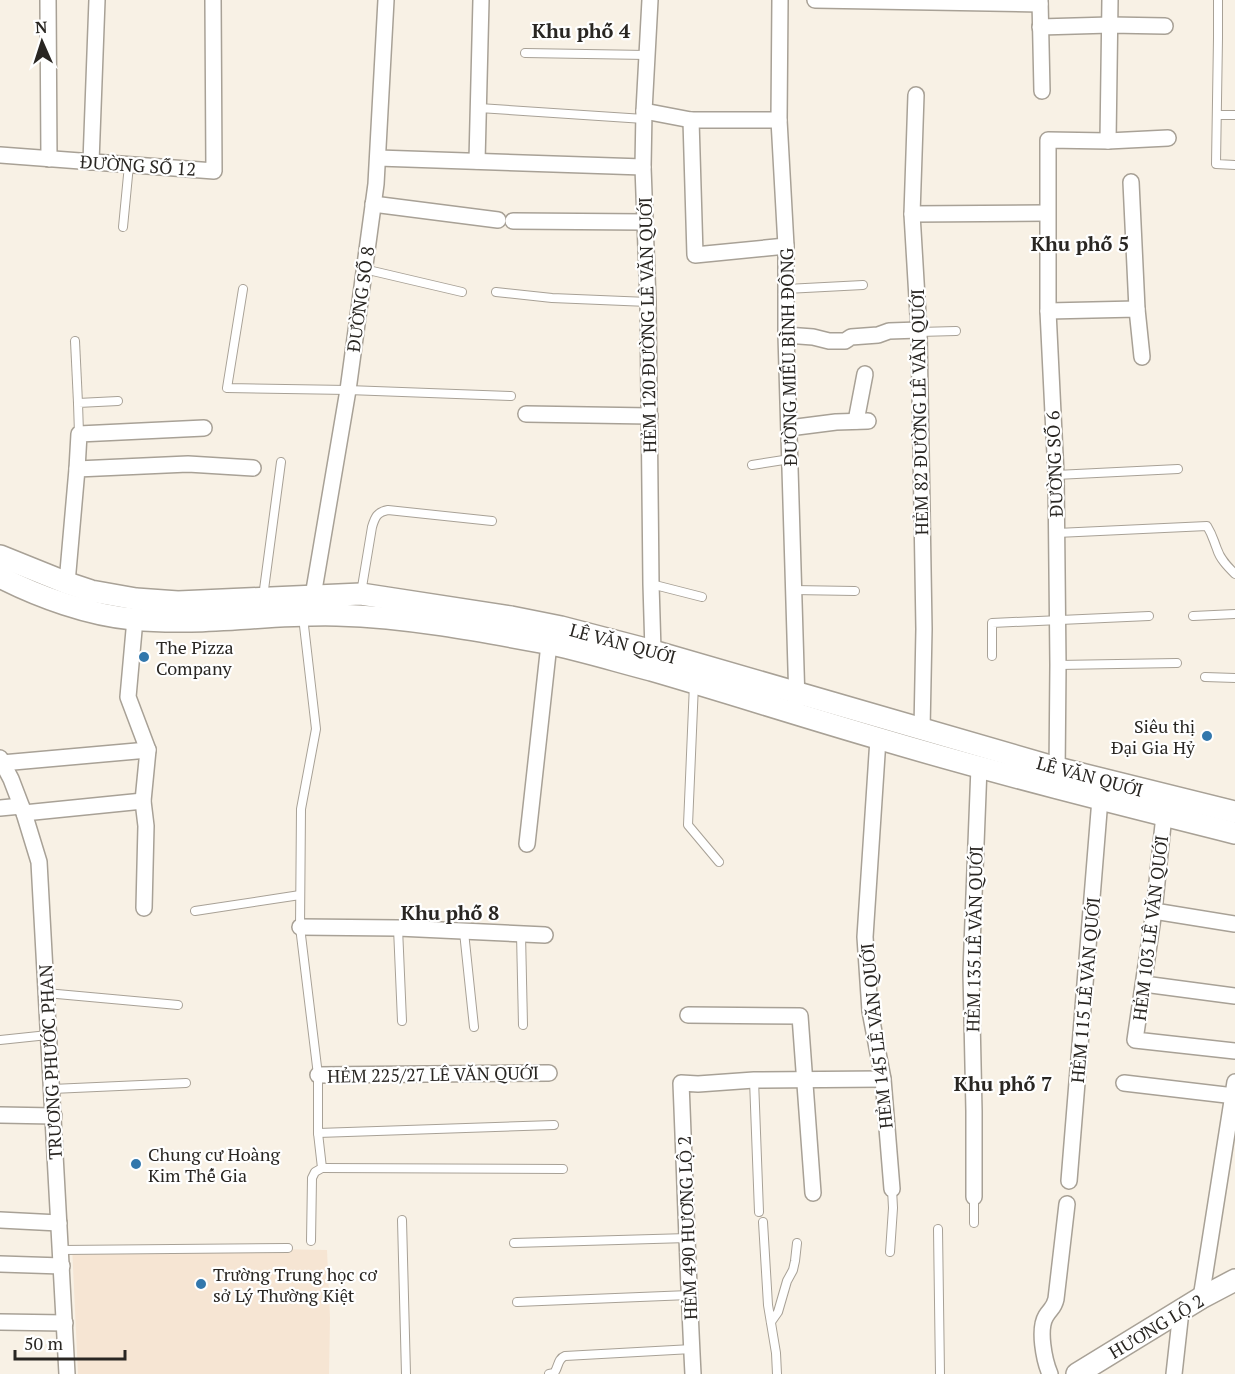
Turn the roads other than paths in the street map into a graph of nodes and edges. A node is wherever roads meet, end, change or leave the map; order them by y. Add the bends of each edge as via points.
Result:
1 (48, 0) edge
2 (97, 0) edge
3 (213, 0) edge
4 (386, 0) edge
5 (481, 0) edge
6 (650, 0) edge
7 (780, 0) edge
8 (815, 0) edge
9 (1110, 0) edge
10 (1218, 0) edge
11 (910, 1) edge
12 (971, 2) edge
13 (1040, 2) edge
14 (1110, 25) junction
15 (1165, 26) dead end
16 (1040, 27) junction
17 (525, 52) dead end
18 (647, 55) junction
19 (1042, 91) dead end
20 (916, 95) dead end
21 (479, 108) junction
22 (644, 115) junction
23 (1217, 115) junction
24 (1235, 115) edge
25 (691, 120) junction
26 (779, 120) junction
27 (1168, 138) dead end
28 (1108, 141) junction
29 (0, 155) edge
30 (378, 158) junction
31 (49, 159) junction
32 (477, 161) junction
33 (91, 162) junction
34 (129, 165) junction
35 (1235, 165) edge
36 (644, 167) junction
37 (1131, 182) dead end
38 (373, 204) junction
39 (1047, 213) junction
40 (912, 214) junction
41 (645, 222) junction
42 (123, 227) dead end
43 (786, 246) junction
44 (364, 269) junction
45 (863, 285) dead end
46 (243, 289) dead end
47 (786, 289) junction
48 (462, 291) dead end
49 (496, 292) dead end
50 (648, 302) junction
51 (1137, 309) junction
52 (1048, 311) junction
53 (919, 331) junction
54 (956, 331) dead end
55 (786, 335) junction
56 (75, 341) dead end
57 (1142, 357) dead end
58 (865, 374) dead end
59 (348, 390) junction
60 (511, 396) dead end
61 (118, 401) dead end
62 (78, 403) junction
63 (526, 414) dead end
64 (650, 416) junction
65 (204, 428) dead end
66 (789, 428) junction
67 (79, 434) junction
68 (790, 459) junction
69 (281, 462) dead end
70 (752, 465) dead end
71 (253, 468) dead end
72 (77, 469) junction
73 (1178, 470) dead end
74 (1056, 475) junction
75 (492, 521) dead end
76 (1056, 533) junction
77 (0, 556) edge
78 (1235, 574) edge
79 (2, 581) edge
80 (67, 583) junction
81 (651, 584) junction
82 (793, 590) junction
83 (855, 591) dead end
84 (361, 594) junction
85 (313, 596) junction
86 (702, 597) dead end
87 (263, 598) junction
88 (1235, 614) edge
89 (303, 615) junction
90 (1149, 616) dead end
91 (1193, 616) dead end
92 (135, 619) junction
93 (1057, 620) junction
94 (549, 644) junction
95 (653, 651) junction
96 (992, 656) dead end
97 (1177, 663) dead end
98 (1058, 665) junction
99 (1205, 677) dead end
100 (1235, 678) edge
101 (694, 683) junction
102 (797, 693) junction
103 (797, 714) junction
104 (922, 729) junction
105 (878, 739) junction
106 (148, 750) junction
107 (1, 760) edge
108 (979, 767) junction
109 (1057, 777) junction
110 (1100, 799) junction
111 (143, 801) junction
112 (0, 808) edge
113 (23, 810) junction
114 (1235, 812) edge
115 (1164, 815) junction
116 (1235, 833) edge
117 (527, 844) dead end
118 (719, 862) dead end
119 (300, 895) junction
120 (144, 908) dead end
121 (195, 911) dead end
122 (1154, 911) junction
123 (1235, 924) edge
124 (300, 927) junction
125 (398, 928) junction
126 (464, 932) junction
127 (521, 934) junction
128 (545, 936) dead end
129 (1144, 984) junction
130 (46, 993) junction
131 (1235, 996) edge
132 (178, 1005) dead end
133 (688, 1015) dead end
134 (402, 1021) dead end
135 (524, 1025) dead end
136 (474, 1027) dead end
137 (48, 1035) junction
138 (0, 1040) edge
139 (1235, 1051) edge
140 (549, 1073) dead end
141 (318, 1075) junction
142 (883, 1078) junction
143 (754, 1080) junction
144 (805, 1080) junction
145 (186, 1083) dead end
146 (1124, 1083) dead end
147 (52, 1089) junction
148 (1234, 1092) edge
149 (0, 1115) edge
150 (54, 1116) junction
151 (554, 1125) dead end
152 (1231, 1132) edge
153 (318, 1133) junction
154 (564, 1169) dead end
155 (318, 1170) junction
156 (1069, 1181) dead end
157 (892, 1189) joint
158 (813, 1193) dead end
159 (974, 1197) joint
160 (1067, 1204) dead end
161 (759, 1212) dead end
162 (0, 1220) edge
163 (402, 1220) dead end
164 (764, 1222) dead end
165 (59, 1223) junction
166 (974, 1223) dead end
167 (938, 1229) dead end
168 (688, 1238) junction
169 (311, 1241) dead end
170 (514, 1243) dead end
171 (796, 1243) dead end
172 (288, 1248) dead end
173 (61, 1250) junction
174 (890, 1252) dead end
175 (0, 1264) edge
176 (62, 1266) junction
177 (1235, 1280) edge
178 (689, 1295) junction
179 (1202, 1298) junction
180 (517, 1302) dead end
181 (1181, 1311) junction
182 (0, 1322) edge
183 (771, 1322) junction
184 (65, 1323) junction
185 (692, 1349) junction
186 (67, 1374) edge
187 (406, 1374) edge
188 (549, 1374) edge
189 (693, 1374) edge
190 (777, 1374) edge
191 (940, 1374) edge
192 (1050, 1374) edge
193 (1077, 1374) edge
194 (1174, 1374) edge

1 - 31 street
2 - 33 street
3 - 34 street, ĐƯỜNG SỐ 12 via 214,171
4 - 30 street, ĐƯỜNG SỐ 8
5 - 21 street
6 - 18 street, HẺM 120 ĐƯỜNG LÊ VĂN QUỚI
7 - 26 street, ĐƯỜNG MIẾU BÌNH ĐÔNG
8 - 11 street
9 - 14 street
10 - 23 lane
11 - 12 street
12 - 13 street
13 - 16 street
14 - 15 street
14 - 16 street
14 - 28 street
16 - 19 street
17 - 18 lane
18 - 22 street, HẺM 120 ĐƯỜNG LÊ VĂN QUỚI
20 - 40 street, HẺM 82 ĐƯỜNG LÊ VĂN QUỚI
21 - 22 lane
21 - 32 street
22 - 25 street
22 - 36 street, HẺM 120 ĐƯỜNG LÊ VĂN QUỚI
23 - 24 lane
23 - 35 lane via 1216,164
25 - 26 street
25 - 43 street via 695,255
26 - 43 street, ĐƯỜNG MIẾU BÌNH ĐÔNG
27 - 28 street
28 - 39 street, ĐƯỜNG SỐ 6 via 1048,140
29 - 31 street, ĐƯỜNG SỐ 12
30 - 32 street
30 - 38 street, ĐƯỜNG SỐ 8
31 - 33 street, ĐƯỜNG SỐ 12
32 - 36 street
33 - 34 street, ĐƯỜNG SỐ 12
34 - 42 lane
36 - 41 street, HẺM 120 ĐƯỜNG LÊ VĂN QUỚI
37 - 51 street
38 - 41 street via 506,220
38 - 44 street, ĐƯỜNG SỐ 8
39 - 40 street
39 - 52 street, ĐƯỜNG SỐ 6
40 - 53 street, HẺM 82 ĐƯỜNG LÊ VĂN QUỚI
41 - 50 street, HẺM 120 ĐƯỜNG LÊ VĂN QUỚI
43 - 47 street, ĐƯỜNG MIẾU BÌNH ĐÔNG
44 - 48 lane
44 - 59 street, ĐƯỜNG SỐ 8
45 - 47 lane
46 - 59 lane via 227,388
47 - 55 street, ĐƯỜNG MIẾU BÌNH ĐÔNG
49 - 50 lane
50 - 64 street, HẺM 120 ĐƯỜNG LÊ VĂN QUỚI
51 - 52 street
51 - 57 street
52 - 74 street, ĐƯỜNG SỐ 6
53 - 54 lane
53 - 55 street via 889,331 845,341
53 - 104 street, HẺM 82 ĐƯỜNG LÊ VĂN QUỚI
55 - 66 street, ĐƯỜNG MIẾU BÌNH ĐÔNG
56 - 62 lane
58 - 66 street via 862,421
59 - 60 lane
59 - 85 street, ĐƯỜNG SỐ 8
61 - 62 lane
62 - 67 lane
63 - 64 street
64 - 81 street, HẺM 120 ĐƯỜNG LÊ VĂN QUỚI
65 - 67 street
66 - 68 street, ĐƯỜNG MIẾU BÌNH ĐÔNG
67 - 72 street
68 - 70 lane
68 - 82 street, ĐƯỜNG MIẾU BÌNH ĐÔNG
69 - 87 lane
71 - 72 street via 188,464
72 - 80 street
73 - 74 lane
74 - 76 street, ĐƯỜNG SỐ 6
75 - 84 lane via 382,511 372,527
76 - 78 lane via 1207,526 1223,561
76 - 93 street, ĐƯỜNG SỐ 6
77 - 80 main road, LÊ VĂN QUỚI
79 - 92 main road, LÊ VĂN QUỚI via 93,612
80 - 87 main road, LÊ VĂN QUỚI via 115,596 157,601
81 - 86 lane
81 - 95 street, HẺM 120 ĐƯỜNG LÊ VĂN QUỚI
82 - 83 lane
82 - 102 street, ĐƯỜNG MIẾU BÌNH ĐÔNG
84 - 85 main road, LÊ VĂN QUỚI
84 - 95 main road, LÊ VĂN QUỚI via 551,625
85 - 87 main road, LÊ VĂN QUỚI
88 - 91 lane
89 - 92 main road, LÊ VĂN QUỚI via 206,621
89 - 94 main road, LÊ VĂN QUỚI via 409,620
89 - 119 lane via 316,729 301,809
90 - 93 lane
92 - 106 street via 128,697
93 - 96 lane via 992,623
93 - 98 street, ĐƯỜNG SỐ 6
94 - 101 main road, LÊ VĂN QUỚI
94 - 117 street
95 - 102 main road, LÊ VĂN QUỚI
97 - 98 lane
98 - 109 street, ĐƯỜNG SỐ 6
99 - 100 lane
101 - 103 main road, LÊ VĂN QUỚI
101 - 118 lane via 688,825
102 - 103 street, ĐƯỜNG MIẾU BÌNH ĐÔNG
102 - 104 main road, LÊ VĂN QUỚI
103 - 105 main road, LÊ VĂN QUỚI
104 - 109 main road, LÊ VĂN QUỚI
105 - 108 main road, LÊ VĂN QUỚI
105 - 142 street, HẺM 145 LÊ VĂN QUỚI via 865,937 870,1011
106 - 107 street
106 - 111 street
107 - 113 street, TRƯƠNG PHƯỚC PHAN
108 - 109 main road, LÊ VĂN QUỚI
108 - 159 street, HẺM 135 LÊ VĂN QUỚI via 971,972
109 - 110 main road, LÊ VĂN QUỚI
109 - 114 main road, LÊ VĂN QUỚI
110 - 115 main road, LÊ VĂN QUỚI
110 - 156 street, HẺM 115 LÊ VĂN QUỚI
111 - 113 street
111 - 120 street
112 - 113 street
113 - 130 street, TRƯƠNG PHƯỚC PHAN via 39,862
115 - 116 main road, LÊ VĂN QUỚI
115 - 122 street, HẺM 103 LÊ VĂN QUỚI
119 - 121 lane
119 - 124 lane
122 - 123 street
122 - 129 street, HẺM 103 LÊ VĂN QUỚI
124 - 125 street
124 - 141 lane
125 - 126 street
125 - 134 lane
126 - 127 street
126 - 136 lane
127 - 128 street
127 - 135 lane
129 - 131 street
129 - 139 street, HẺM 103 LÊ VĂN QUỚI via 1135,1040
130 - 132 lane
130 - 137 street, TRƯƠNG PHƯỚC PHAN
133 - 144 street via 800,1016
137 - 138 lane
137 - 147 street, TRƯƠNG PHƯỚC PHAN
140 - 141 street, HẺM 225/27 LÊ VĂN QUỚI
141 - 153 lane
142 - 144 street
142 - 157 street, HẺM 145 LÊ VĂN QUỚI
143 - 144 street
143 - 161 lane
143 - 168 street, HẺM 490 HƯƠNG LỘ 2 via 681,1083
144 - 158 street
145 - 147 lane
146 - 148 street
147 - 150 street, TRƯƠNG PHƯỚC PHAN
148 - 152 street
149 - 150 street
150 - 165 street, TRƯƠNG PHƯỚC PHAN
151 - 153 lane
152 - 179 street
153 - 155 lane
154 - 155 lane
155 - 169 lane via 312,1178
157 - 174 lane
159 - 166 lane
160 - 192 street via 1056,1299 1045,1317 1043,1332
162 - 165 street
163 - 187 lane
164 - 183 lane
165 - 173 street, TRƯƠNG PHƯỚC PHAN
167 - 191 lane
168 - 170 lane
168 - 178 street, HẺM 490 HƯƠNG LỘ 2
171 - 183 lane via 793,1270
172 - 173 lane
173 - 176 street, TRƯƠNG PHƯỚC PHAN
175 - 176 street
176 - 184 street, TRƯƠNG PHƯỚC PHAN
177 - 179 main road, HƯƠNG LỘ 2
178 - 180 lane
178 - 185 street, HẺM 490 HƯƠNG LỘ 2
179 - 181 main road, HƯƠNG LỘ 2
181 - 193 main road, HƯƠNG LỘ 2
181 - 194 street
182 - 184 street
183 - 190 lane
184 - 186 street, TRƯƠNG PHƯỚC PHAN
185 - 188 lane via 565,1356 557,1370
185 - 189 street, HẺM 490 HƯƠNG LỘ 2

